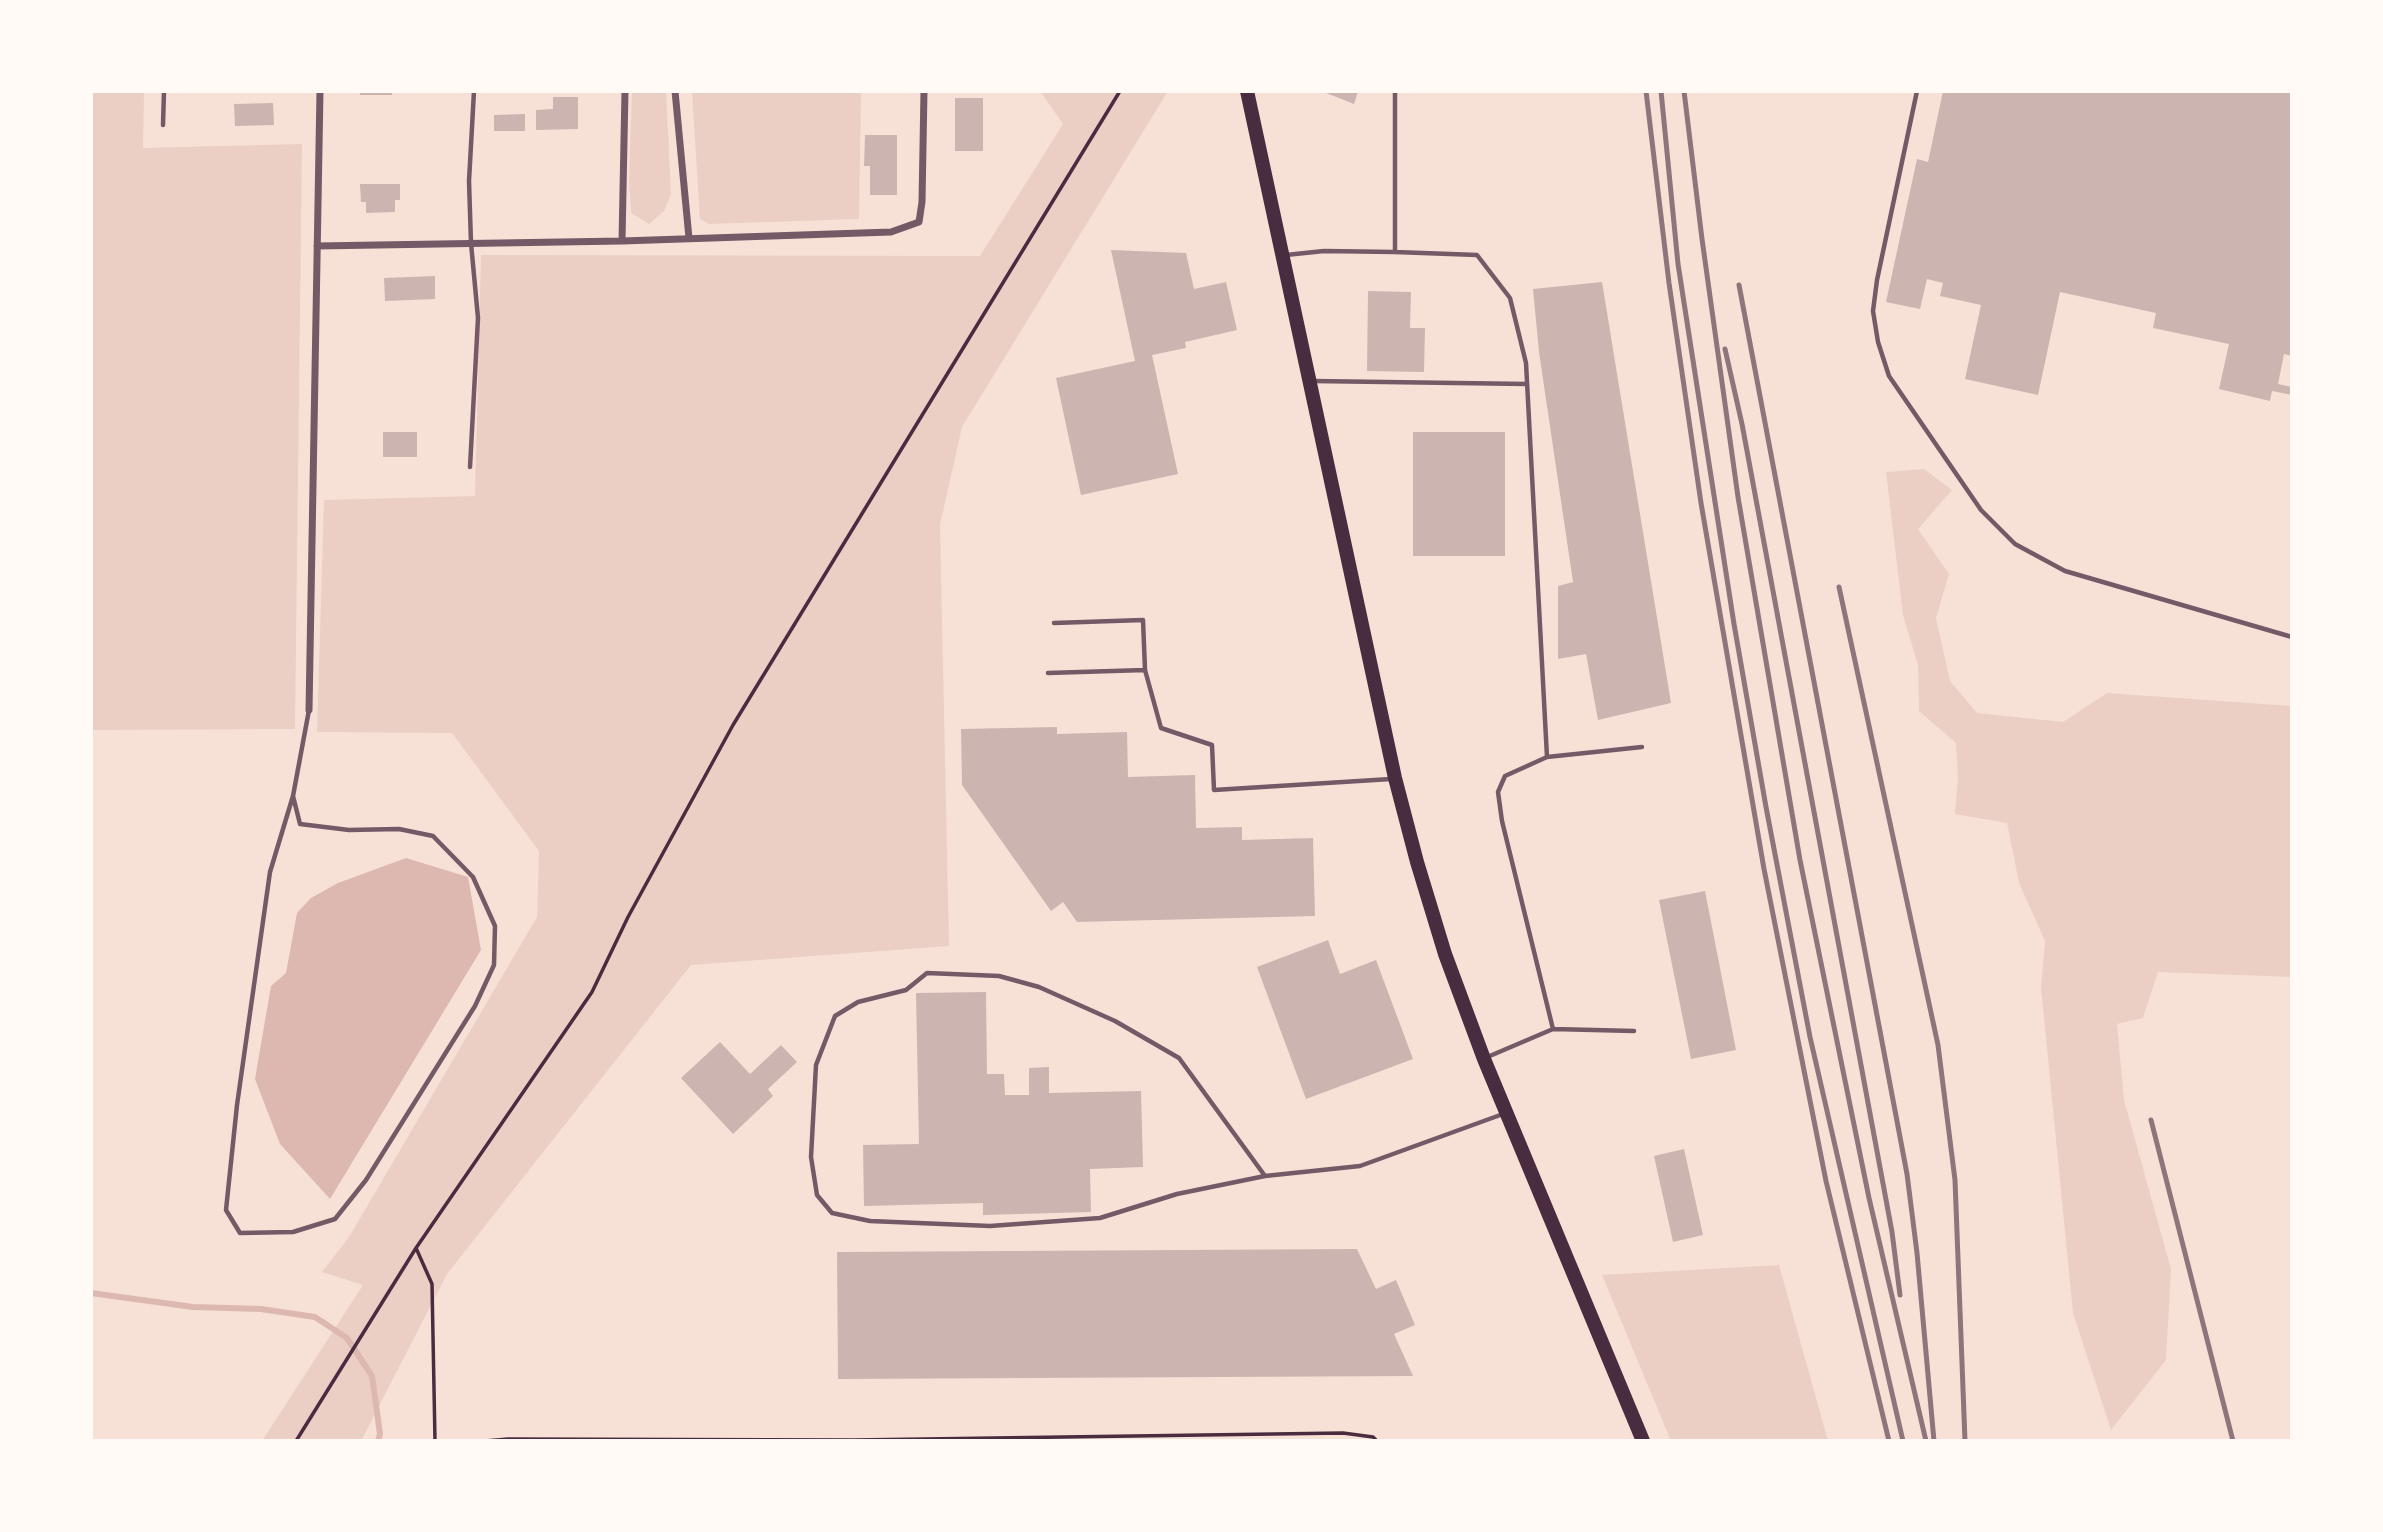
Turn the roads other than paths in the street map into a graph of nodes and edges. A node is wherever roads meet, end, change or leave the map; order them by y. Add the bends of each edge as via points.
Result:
1 (164, 91) edge
2 (320, 91) edge
3 (474, 91) edge
4 (625, 91) edge
5 (676, 91) edge
6 (923, 91) edge
7 (1247, 91) edge
8 (1395, 91) edge
9 (1917, 91) edge
10 (163, 125) dead end
11 (689, 239) junction
12 (622, 241) junction
13 (471, 243) junction
14 (317, 246) junction
15 (1395, 253) junction
16 (1282, 256) junction
17 (1309, 381) junction
18 (1527, 384) junction
19 (470, 467) dead end
20 (1054, 623) dead end
21 (2292, 637) edge
22 (1145, 670) junction
23 (1048, 673) dead end
24 (309, 710) joint
25 (1642, 747) dead end
26 (1547, 757) junction
27 (1395, 778) junction
28 (293, 796) junction
29 (1553, 1029) junction
30 (1634, 1031) dead end
31 (1484, 1059) junction
32 (1507, 1113) junction
33 (1265, 1176) junction
34 (1643, 1441) edge

1 - 10 lane
2 - 14 street
3 - 13 lane
4 - 12 street
5 - 11 street
6 - 11 street via 919,222 891,232
7 - 16 main road
8 - 15 lane
9 - 21 lane via 1873,312 1889,376 1981,510 2015,544 2065,571
11 - 12 street
12 - 13 street
13 - 14 street
13 - 19 lane via 478,317
14 - 24 street
15 - 16 lane via 1324,251
15 - 18 lane via 1477,255 1510,298
16 - 17 main road
17 - 18 lane
17 - 27 main road
18 - 26 lane
20 - 22 lane via 1143,620
22 - 23 lane
22 - 27 lane via 1161,728 1212,745 1214,790
24 - 28 lane
25 - 26 lane
26 - 29 lane via 1505,776 1498,792
27 - 31 main road via 1445,954
28 - 28 lane via 300,824 349,830 399,829 433,836 473,877 495,926 494,965 475,1006 366,1180 335,1219 293,1232 240,1233 226,1210 237,1105 270,872
29 - 30 lane
29 - 31 lane
31 - 32 main road
32 - 33 lane via 1360,1166
32 - 34 main road
33 - 33 lane via 1177,1194 1100,1218 990,1226 870,1221 832,1213 817,1195 811,1157 816,1065 835,1016 858,1002 906,989 927,973 999,976 1040,987 1179,1058

